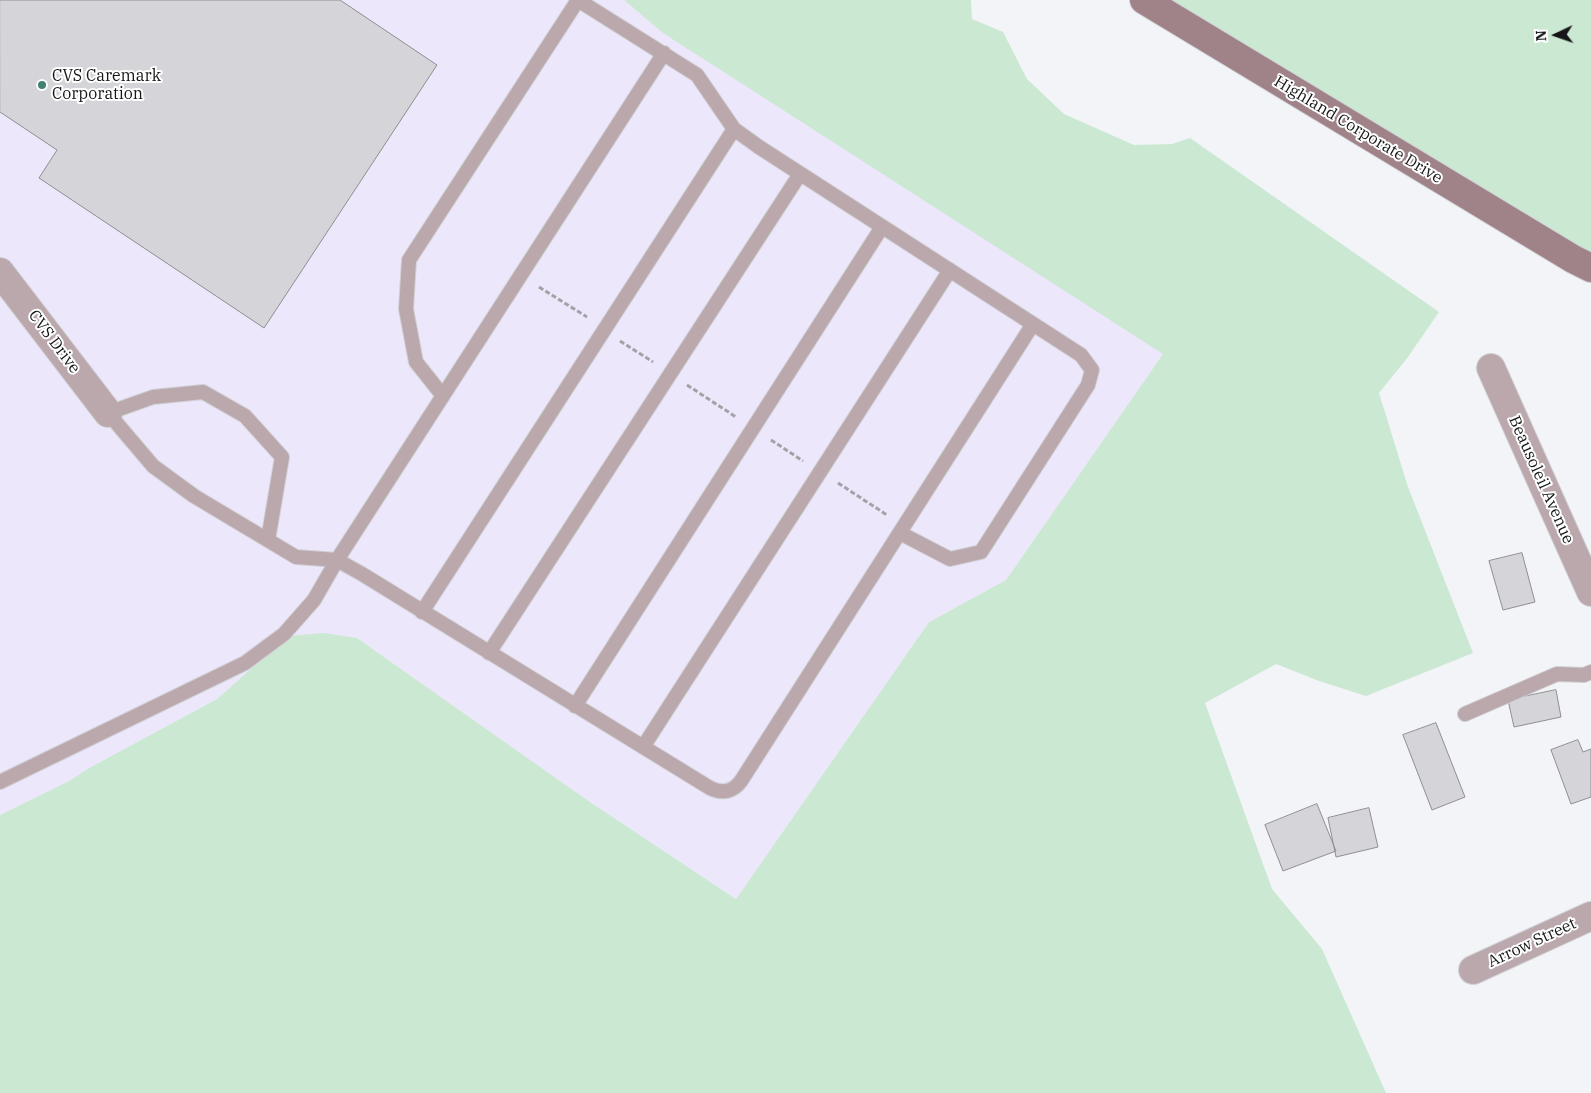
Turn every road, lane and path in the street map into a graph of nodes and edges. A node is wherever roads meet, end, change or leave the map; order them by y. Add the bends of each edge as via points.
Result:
1 (578, 0) edge
2 (1144, 0) edge
3 (664, 53) junction
4 (734, 129) junction
5 (800, 174) junction
6 (882, 227) junction
7 (1585, 267) edge
8 (950, 270) junction
9 (0, 272) edge
10 (520, 276) junction
11 (1033, 324) junction
12 (605, 329) junction
13 (1492, 368) dead end
14 (670, 374) junction
15 (443, 396) junction
16 (108, 413) junction
17 (753, 428) junction
18 (820, 472) junction
19 (902, 530) junction
20 (268, 540) junction
21 (337, 560) junction
22 (1591, 592) edge
23 (422, 612) junction
24 (488, 653) junction
25 (1591, 672) edge
26 (575, 706) junction
27 (1465, 714) dead end
28 (643, 747) junction
29 (0, 782) edge
30 (1591, 916) edge
31 (1473, 970) dead end

1 - 3 lane
1 - 15 lane via 409,260 406,309 416,362
2 - 7 street, Highland Corporate Drive
3 - 4 lane via 697,75
3 - 10 lane
4 - 5 lane
4 - 12 lane
5 - 6 lane
5 - 14 lane
6 - 8 lane
6 - 17 lane
8 - 11 lane
8 - 18 lane
9 - 16 street, CVS Drive
10 - 12 path
10 - 15 lane
11 - 19 lane
11 - 19 lane via 1081,355 1092,370 1088,385 981,552 950,559
12 - 14 path
12 - 23 lane
13 - 22 street, Beausoleil Avenue
14 - 17 path
14 - 24 lane
15 - 21 lane
16 - 20 lane via 160,472
16 - 20 lane via 153,397 203,392 245,416 282,457
17 - 18 path
17 - 26 lane
18 - 19 path
18 - 28 lane
19 - 28 lane via 738,786 728,791 716,791
20 - 21 lane via 296,557
21 - 23 lane
21 - 29 lane via 314,600 284,634 245,663
23 - 24 lane
24 - 26 lane
25 - 27 lane via 1584,676 1556,674
26 - 28 lane
30 - 31 street, Arrow Street

